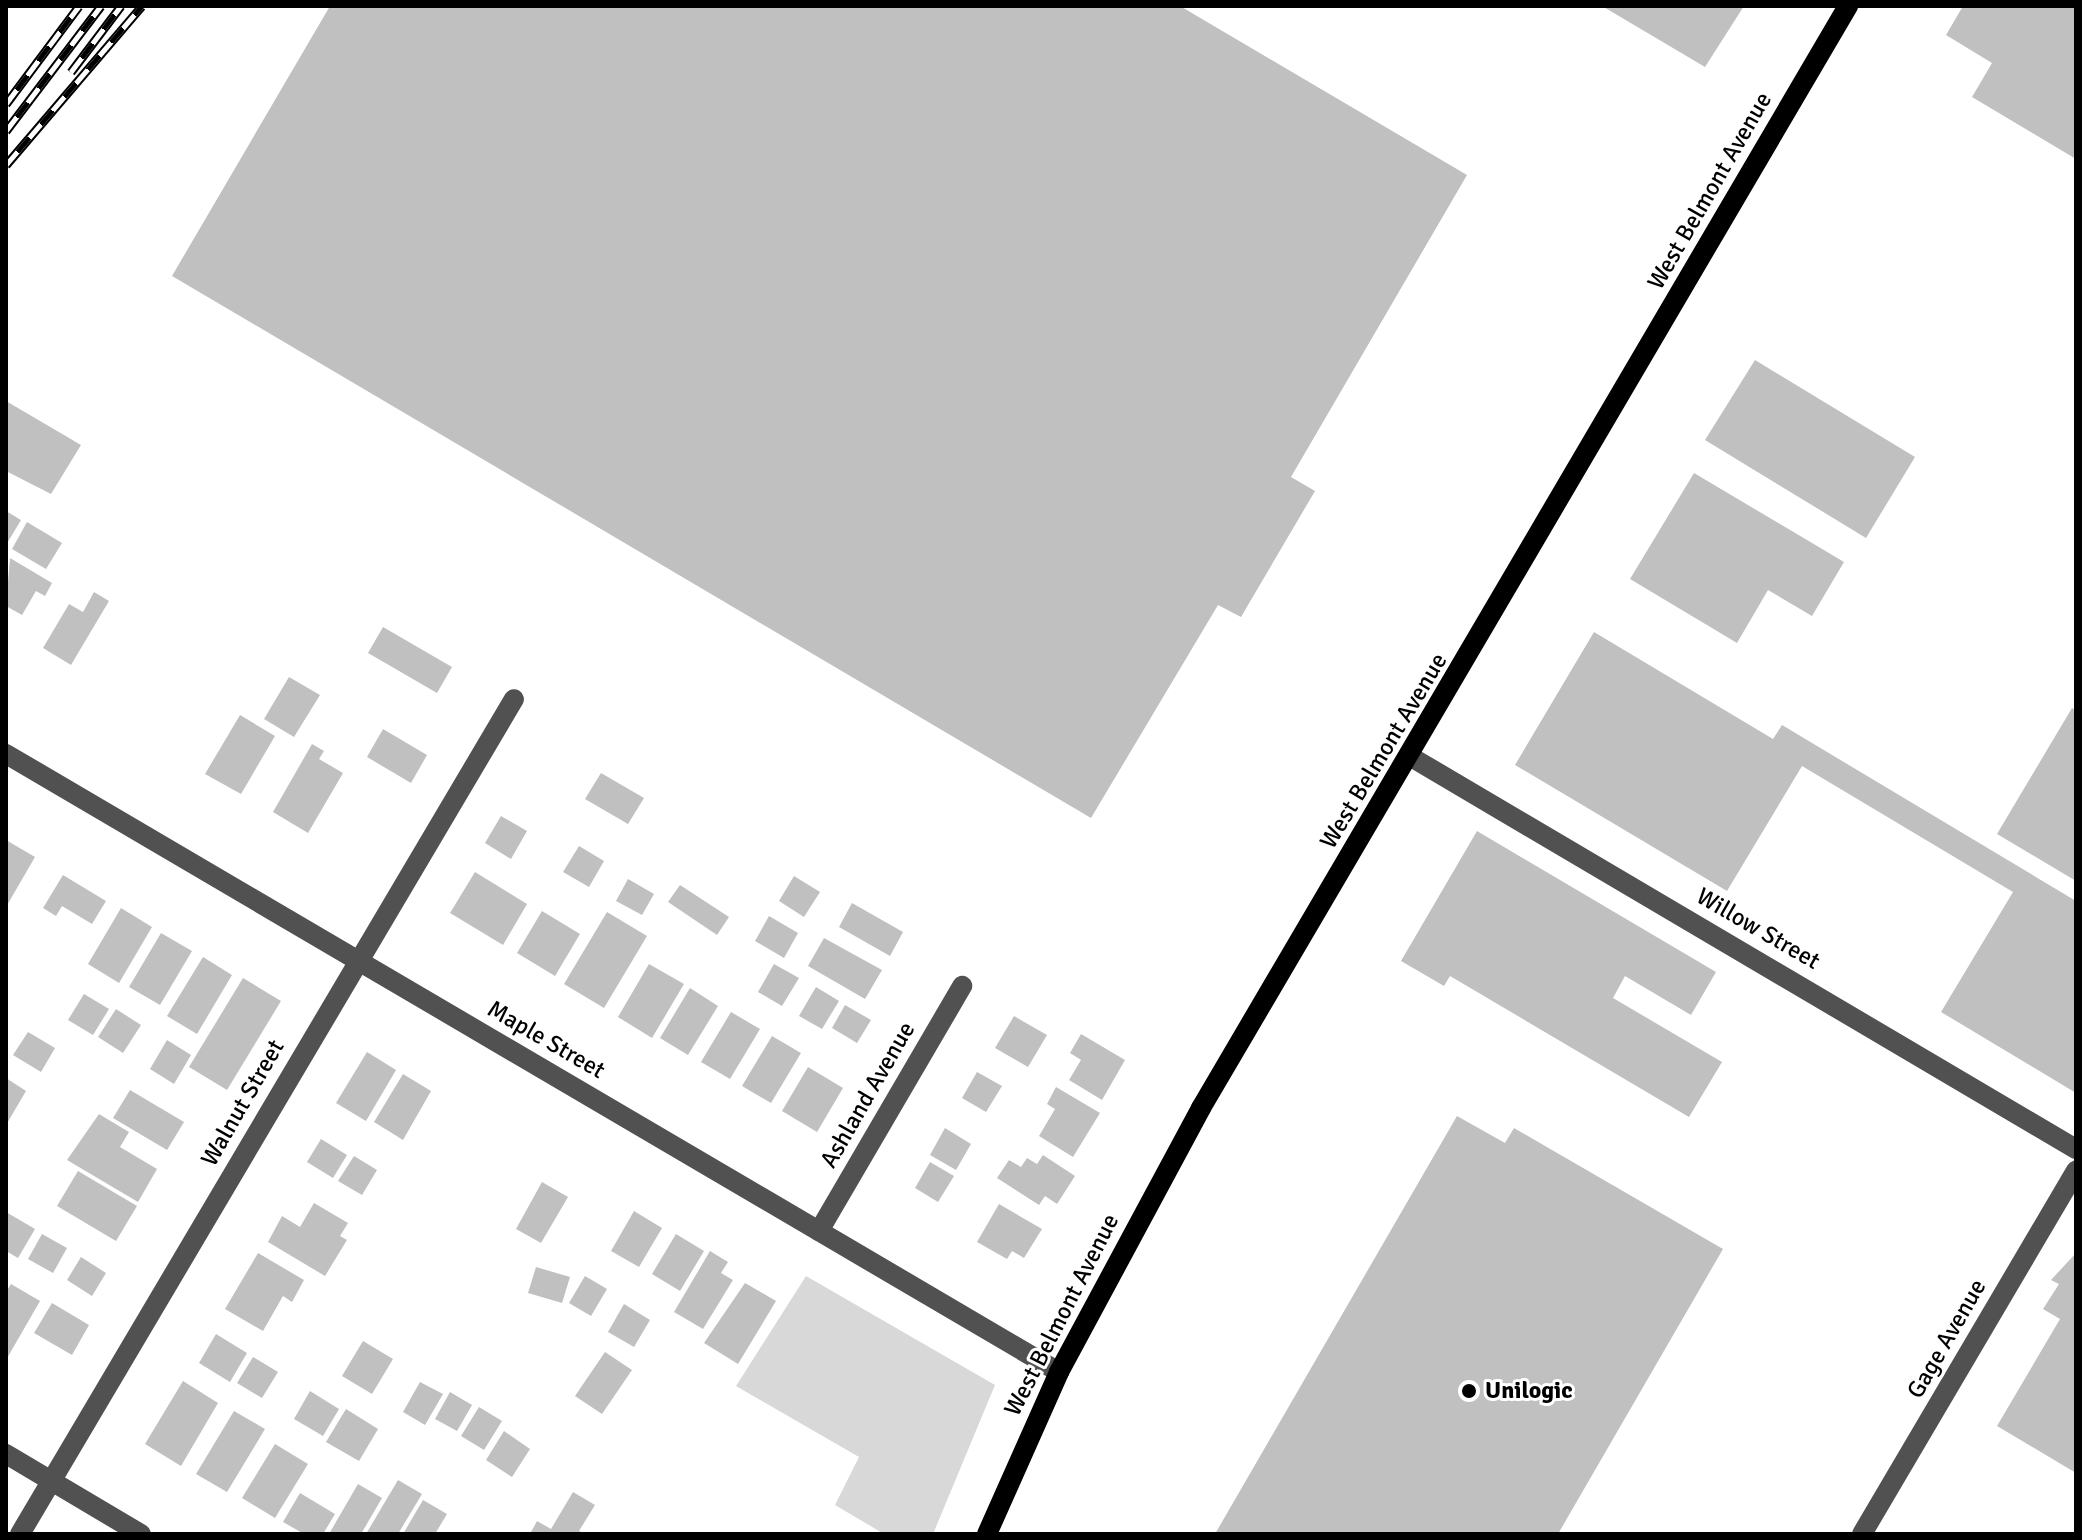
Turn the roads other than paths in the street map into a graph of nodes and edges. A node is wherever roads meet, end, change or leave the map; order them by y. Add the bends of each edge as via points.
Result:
1 (1848, 6) edge
2 (514, 699) dead end
3 (6, 754) edge
4 (1411, 757) junction
5 (358, 960) junction
6 (962, 986) dead end
7 (2076, 1149) edge
8 (2076, 1170) edge
9 (819, 1231) junction
10 (1059, 1372) junction
11 (6, 1454) edge
12 (52, 1481) junction
13 (20, 1534) edge
14 (141, 1534) edge
15 (987, 1534) edge
16 (1862, 1534) edge

1 - 4 main road, West Belmont Avenue
2 - 5 street, Walnut Street
3 - 5 street, Maple Street
4 - 7 street, Willow Street
4 - 10 main road, West Belmont Avenue via 1201,1108
5 - 9 street, Maple Street
5 - 12 street, Walnut Street
6 - 9 street, Ashland Avenue
8 - 16 street, Gage Avenue
9 - 10 street, Maple Street
10 - 15 main road, West Belmont Avenue
11 - 12 street
12 - 13 street, Walnut Street
12 - 14 street

